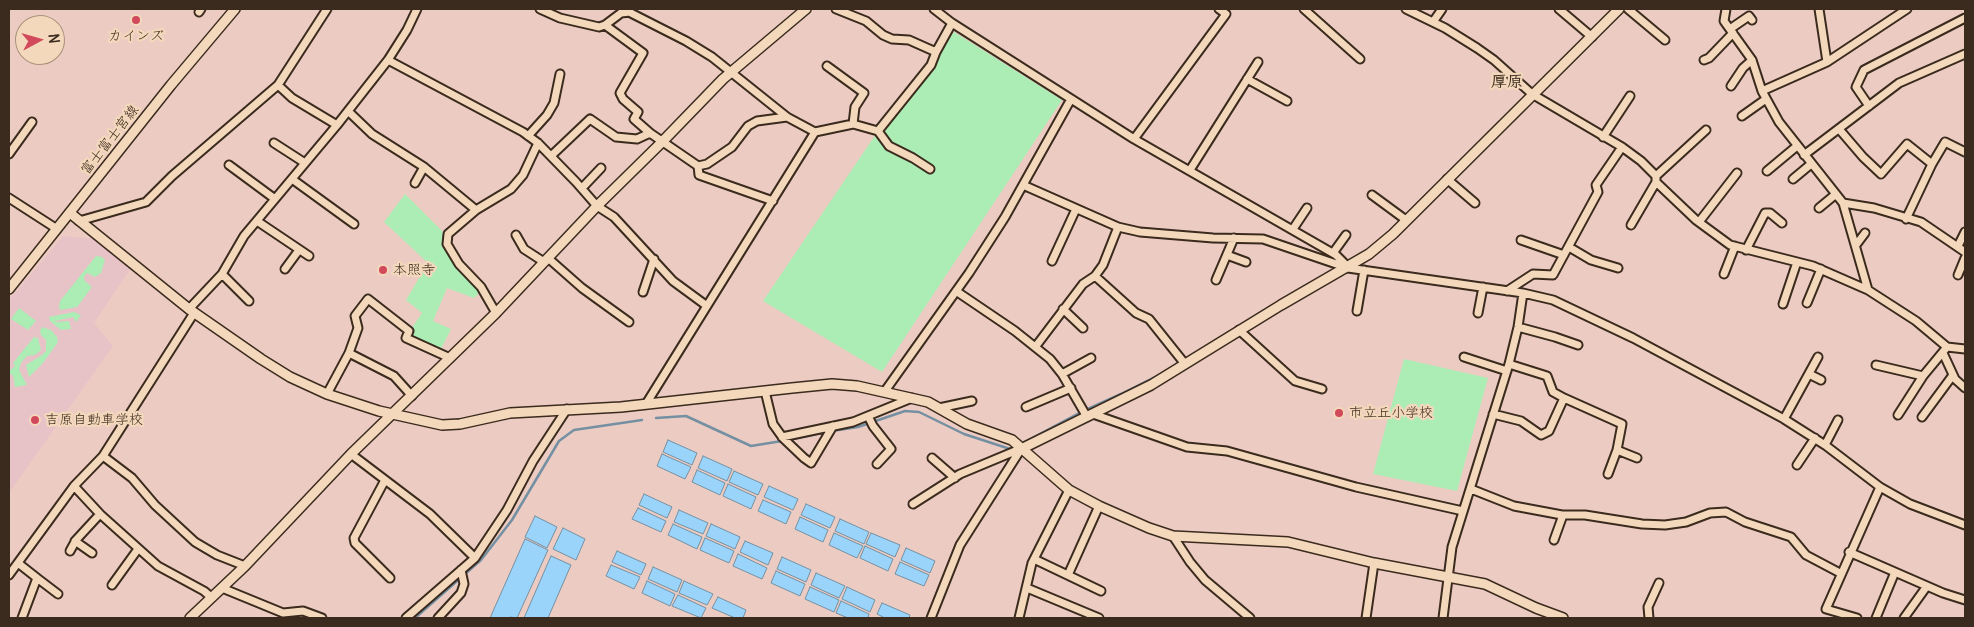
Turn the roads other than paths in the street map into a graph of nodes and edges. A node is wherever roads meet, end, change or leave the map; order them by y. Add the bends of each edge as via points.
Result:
1 (235, 9) edge
2 (327, 9) edge
3 (417, 9) edge
4 (540, 9) edge
5 (623, 9) edge
6 (806, 9) edge
7 (836, 9) edge
8 (934, 9) edge
9 (1219, 9) edge
10 (1304, 9) edge
11 (1406, 9) edge
12 (1442, 9) edge
13 (1559, 9) edge
14 (1620, 9) edge
15 (1628, 9) edge
16 (1726, 9) edge
17 (1819, 9) edge
18 (1907, 9) edge
19 (632, 10) edge
20 (1965, 18) edge
21 (1752, 20) dead end
22 (1433, 22) junction
23 (952, 23) junction
24 (605, 26) junction
25 (1731, 31) junction
26 (1592, 36) junction
27 (1665, 40) dead end
28 (936, 52) junction
29 (1965, 54) edge
30 (1360, 59) dead end
31 (388, 60) junction
32 (1704, 60) dead end
33 (1752, 60) junction
34 (1258, 62) dead end
35 (1827, 62) junction
36 (827, 66) dead end
37 (730, 73) junction
38 (560, 74) dead end
39 (1247, 79) junction
40 (278, 85) junction
41 (1731, 86) dead end
42 (1762, 91) junction
43 (1532, 94) junction
44 (1630, 96) dead end
45 (1071, 99) junction
46 (1766, 99) junction
47 (1287, 100) dead end
48 (1869, 106) junction
49 (348, 111) junction
50 (1742, 116) dead end
51 (787, 117) junction
52 (32, 122) dead end
53 (853, 124) junction
54 (337, 125) junction
55 (1839, 129) junction
56 (878, 130) junction
57 (1706, 130) dead end
58 (815, 132) junction
59 (650, 133) junction
60 (528, 136) junction
61 (1603, 137) junction
62 (1134, 139) junction
63 (662, 142) junction
64 (274, 143) dead end
65 (538, 143) junction
66 (1622, 147) junction
67 (1800, 150) junction
68 (1965, 152) edge
69 (9, 154) edge
70 (551, 156) junction
71 (305, 163) junction
72 (229, 164) dead end
73 (1811, 164) junction
74 (1932, 164) junction
75 (1781, 165) dead end
76 (698, 166) junction
77 (424, 167) junction
78 (601, 168) dead end
79 (930, 169) dead end
80 (1190, 170) junction
81 (1767, 171) dead end
82 (1737, 173) dead end
83 (292, 179) junction
84 (1447, 179) junction
85 (1656, 179) junction
86 (1793, 179) dead end
87 (415, 183) dead end
88 (1023, 185) junction
89 (582, 188) junction
90 (1836, 194) junction
91 (1372, 195) dead end
92 (9, 198) edge
93 (276, 199) junction
94 (773, 201) junction
95 (1475, 203) dead end
96 (1843, 203) junction
97 (597, 206) junction
98 (1308, 208) dead end
99 (1819, 208) dead end
100 (1076, 209) junction
101 (476, 210) junction
102 (70, 213) junction
103 (1906, 219) junction
104 (1406, 220) junction
105 (79, 221) junction
106 (257, 221) junction
107 (1699, 222) junction
108 (1782, 223) dead end
109 (354, 224) dead end
110 (1631, 225) dead end
111 (1118, 227) junction
112 (57, 229) junction
113 (1293, 229) junction
114 (1865, 232) dead end
115 (1965, 232) edge
116 (516, 235) dead end
117 (1346, 235) dead end
118 (1234, 238) junction
119 (1521, 240) dead end
120 (1734, 246) junction
121 (1856, 246) junction
122 (1958, 246) junction
123 (1568, 247) junction
124 (299, 250) junction
125 (1746, 250) junction
126 (1965, 252) edge
127 (1333, 253) junction
128 (1227, 255) junction
129 (1564, 255) junction
130 (309, 256) dead end
131 (1965, 258) edge
132 (654, 259) junction
133 (546, 260) junction
134 (1052, 261) dead end
135 (1246, 262) dead end
136 (1796, 262) junction
137 (1348, 268) junction
138 (1618, 268) dead end
139 (285, 269) dead end
140 (1821, 269) junction
141 (1364, 270) junction
142 (222, 274) junction
143 (1724, 274) dead end
144 (1095, 276) junction
145 (1958, 276) dead end
146 (1216, 280) dead end
147 (1483, 287) junction
148 (9, 289) edge
149 (1868, 290) junction
150 (956, 291) junction
151 (1507, 291) junction
152 (643, 292) dead end
153 (1523, 293) junction
154 (249, 302) dead end
155 (1807, 303) dead end
156 (1783, 304) dead end
157 (706, 306) junction
158 (1063, 309) junction
159 (192, 311) junction
160 (1357, 311) dead end
161 (496, 313) junction
162 (1478, 313) dead end
163 (629, 322) dead end
164 (1518, 327) junction
165 (1083, 328) dead end
166 (1239, 330) junction
167 (1578, 345) dead end
168 (1036, 346) junction
169 (1965, 349) edge
170 (1945, 350) junction
171 (349, 352) junction
172 (1464, 357) dead end
173 (1818, 357) dead end
174 (450, 358) junction
175 (1091, 358) dead end
176 (1185, 364) junction
177 (1876, 364) dead end
178 (1508, 368) junction
179 (1062, 374) junction
180 (1809, 374) junction
181 (1953, 375) junction
182 (1923, 376) junction
183 (1821, 380) dead end
184 (1071, 388) junction
185 (1965, 388) edge
186 (1322, 389) dead end
187 (765, 391) junction
188 (885, 391) junction
189 (327, 394) junction
190 (412, 396) junction
191 (912, 398) junction
192 (1564, 398) junction
193 (972, 401) dead end
194 (646, 404) junction
195 (1026, 407) dead end
196 (939, 408) junction
197 (567, 410) junction
198 (1087, 413) junction
199 (394, 414) junction
200 (1493, 414) junction
201 (1898, 415) dead end
202 (868, 417) junction
203 (1922, 417) dead end
204 (1784, 420) junction
205 (1838, 420) dead end
206 (833, 427) junction
207 (1814, 438) junction
208 (784, 439) junction
209 (1825, 445) junction
210 (1020, 448) junction
211 (1617, 450) junction
212 (351, 454) junction
213 (103, 456) junction
214 (932, 458) dead end
215 (1637, 458) dead end
216 (877, 464) dead end
217 (1797, 465) dead end
218 (1608, 474) dead end
219 (955, 478) junction
220 (385, 480) junction
221 (74, 486) junction
222 (1880, 487) junction
223 (1471, 489) junction
224 (1069, 490) junction
225 (913, 504) dead end
226 (1099, 506) junction
227 (1463, 511) junction
228 (100, 514) junction
229 (1563, 514) junction
230 (1965, 525) edge
231 (1173, 536) junction
232 (1554, 540) dead end
233 (75, 541) junction
234 (138, 549) junction
235 (70, 551) dead end
236 (1849, 552) junction
237 (92, 553) dead end
238 (474, 558) junction
239 (1034, 559) junction
240 (18, 563) junction
241 (1374, 563) junction
242 (244, 566) junction
243 (460, 570) junction
244 (1895, 572) junction
245 (1840, 573) junction
246 (9, 575) edge
247 (1068, 575) junction
248 (1450, 577) junction
249 (38, 578) junction
250 (390, 578) dead end
251 (1659, 583) dead end
252 (112, 585) dead end
253 (1927, 586) junction
254 (222, 588) junction
255 (1027, 588) junction
256 (1101, 591) dead end
257 (58, 594) dead end
258 (211, 597) junction
259 (1965, 600) edge
260 (22, 618) edge
261 (190, 618) edge
262 (322, 618) edge
263 (406, 618) edge
264 (438, 618) edge
265 (931, 618) edge
266 (1019, 618) edge
267 (1098, 618) edge
268 (1250, 618) edge
269 (1366, 618) edge
270 (1443, 618) edge
271 (1563, 618) edge
272 (1648, 618) edge
273 (1857, 618) edge
274 (1876, 618) edge
275 (1904, 618) edge

1 - 102 street, 富士富士宮線
2 - 40 street
3 - 31 street
4 - 24 street via 579,24
5 - 19 street
6 - 37 street
7 - 28 street via 866,21 892,39 909,40
8 - 23 street
9 - 62 street via 1226,14
10 - 30 street
11 - 22 street
12 - 22 street
13 - 26 street
14 - 26 street
15 - 27 street
16 - 25 street via 1724,21
17 - 35 street
18 - 35 street
19 - 24 street via 621,13
19 - 37 street via 712,57
20 - 48 street via 1864,70 1856,87
21 - 25 street via 1749,16
22 - 43 street via 1494,60
23 - 28 street
23 - 45 street
24 - 59 street via 644,53 620,93 622,99 638,112 634,119
25 - 32 street
25 - 33 street
26 - 43 street
28 - 56 street via 931,65
29 - 48 street via 1899,83
31 - 49 street
31 - 60 street
33 - 41 street via 1742,68
33 - 42 street
34 - 39 street
35 - 42 street
36 - 53 street via 864,93 855,107
37 - 51 street
37 - 63 street
38 - 60 street via 547,115
39 - 47 street
39 - 80 street
40 - 54 street via 292,98
40 - 105 street via 146,202
42 - 46 street
43 - 61 street
43 - 84 street
44 - 61 street
45 - 62 street
45 - 88 street
46 - 50 street
46 - 67 street
48 - 55 street
49 - 54 street
49 - 77 street via 372,134
51 - 58 street
51 - 76 street via 757,121 748,126 732,147 707,164
52 - 69 street
53 - 56 street
53 - 58 street
54 - 71 street
55 - 67 street
55 - 74 street via 1881,174 1907,144
56 - 79 street via 889,146
57 - 85 street
58 - 94 street
59 - 63 street
59 - 70 street via 637,139 616,137 590,120
60 - 65 street
61 - 66 street
62 - 80 street
63 - 76 street
63 - 97 street
64 - 71 street
65 - 70 street
65 - 101 street via 523,175 512,189
66 - 85 street via 1642,161
66 - 123 street via 1596,185 1598,192
67 - 73 street
67 - 75 street
67 - 81 street
68 - 74 street via 1945,142
70 - 89 street
71 - 83 street
72 - 93 street
73 - 86 street
73 - 90 street
74 - 103 street
76 - 94 street via 699,175
77 - 87 street
77 - 101 street
78 - 89 street
80 - 113 street
82 - 107 street
83 - 93 street
83 - 109 street
84 - 95 street
84 - 104 street
85 - 107 street
85 - 110 street
88 - 100 street
88 - 150 street
89 - 97 street
90 - 96 street
90 - 99 street
91 - 104 street
92 - 112 street
93 - 106 street
94 - 157 street
96 - 103 street via 1874,208
96 - 121 street
97 - 132 street via 614,217
97 - 133 street
98 - 113 street
100 - 111 street
100 - 134 street
101 - 161 street via 448,234 447,244 459,264 481,287
102 - 105 street
102 - 112 street, 富士富士宮線
103 - 122 street via 1921,222
104 - 137 street via 1369,254
105 - 159 street
106 - 124 street
106 - 142 street via 244,236
107 - 120 street
108 - 125 street via 1770,213 1765,213
111 - 118 street via 1140,232
111 - 144 street via 1103,265
112 - 148 street, 富士富士宮線
113 - 127 street
114 - 121 street
115 - 122 street
116 - 133 street via 524,249
117 - 127 street
118 - 128 street
118 - 137 street via 1263,239
119 - 129 street
120 - 125 street
120 - 143 street
121 - 149 street
122 - 126 street
123 - 129 street
123 - 138 street via 1591,260
124 - 130 street
124 - 139 street
125 - 136 street
127 - 137 street
128 - 135 street
128 - 146 street
129 - 151 street via 1554,275 1533,274
131 - 145 street
132 - 152 street
132 - 157 street via 673,280
133 - 161 street
133 - 163 street
136 - 140 street
136 - 156 street
137 - 141 street
137 - 166 street
140 - 149 street
140 - 155 street
141 - 147 street
141 - 160 street
142 - 154 street
142 - 159 street
144 - 158 street via 1083,284
144 - 176 street via 1136,313 1149,320
147 - 151 street
147 - 162 street
149 - 170 street via 1916,321
150 - 168 street
150 - 188 street
151 - 153 street
153 - 164 street
153 - 204 street via 1553,300 1633,338
157 - 194 street
158 - 165 street
158 - 168 street
159 - 189 street via 290,377
159 - 213 street
161 - 174 street
164 - 167 street
164 - 178 street
166 - 176 street
166 - 186 street via 1296,381
168 - 179 street
169 - 170 street
170 - 181 street
170 - 182 street
171 - 174 street via 358,328 355,316 368,299 409,331 406,338
171 - 189 street
171 - 190 street via 394,376
172 - 178 street
173 - 180 street
174 - 190 street
175 - 179 street
176 - 198 street via 1151,385
177 - 182 street
178 - 192 street via 1547,376 1553,392
178 - 200 street
179 - 184 street
180 - 183 street
180 - 204 street
181 - 185 street
181 - 203 street
182 - 201 street
184 - 195 street
184 - 198 street
187 - 188 street via 832,384
187 - 194 street
187 - 208 street via 773,424
188 - 191 street
189 - 199 street
190 - 199 street
191 - 196 street
191 - 202 street
192 - 200 street via 1548,431 1541,435 1521,421
192 - 211 street via 1622,424
193 - 196 street
194 - 197 street
196 - 210 street via 966,424 1012,440
197 - 199 street via 510,413 442,425
197 - 238 street
198 - 210 street
198 - 227 street via 1187,447 1227,450 1356,487
199 - 212 street
200 - 223 street
202 - 206 street
202 - 216 street via 891,449
204 - 207 street
205 - 209 street
206 - 208 street
206 - 208 street via 812,463
207 - 209 street
207 - 217 street
209 - 222 street
210 - 219 street
210 - 224 street
210 - 265 street via 960,546
211 - 215 street
211 - 218 street
212 - 220 street
212 - 242 street
213 - 221 street
213 - 242 street via 132,478 154,505 195,542
214 - 219 street
219 - 225 street
220 - 238 street via 430,514
220 - 250 street via 354,538 355,543
221 - 228 street
221 - 240 street
222 - 230 street via 1910,504
222 - 236 street
223 - 227 street
223 - 229 street via 1514,506
224 - 226 street
224 - 239 street
226 - 231 street
226 - 247 street
227 - 248 street via 1452,547
228 - 233 street
228 - 234 street
229 - 232 street
229 - 245 street via 1665,525 1726,512 1745,522 1791,537 1806,555
231 - 241 street via 1288,542
231 - 268 street via 1205,580
233 - 235 street
233 - 237 street
234 - 252 street
234 - 258 street via 171,575
236 - 244 street
236 - 245 street
238 - 243 street
239 - 247 street
239 - 255 street
240 - 246 street
240 - 249 street
241 - 248 street
241 - 269 street
242 - 254 street
243 - 263 street
243 - 264 street via 464,584 461,593
244 - 253 street
244 - 274 street
245 - 273 street via 1826,608
247 - 256 street
248 - 270 street
248 - 271 street via 1485,584
249 - 257 street
249 - 260 street
251 - 272 street via 1648,607
253 - 259 street
253 - 275 street
254 - 258 street
254 - 262 street via 283,613 303,611
255 - 266 street
255 - 267 street
258 - 261 street

